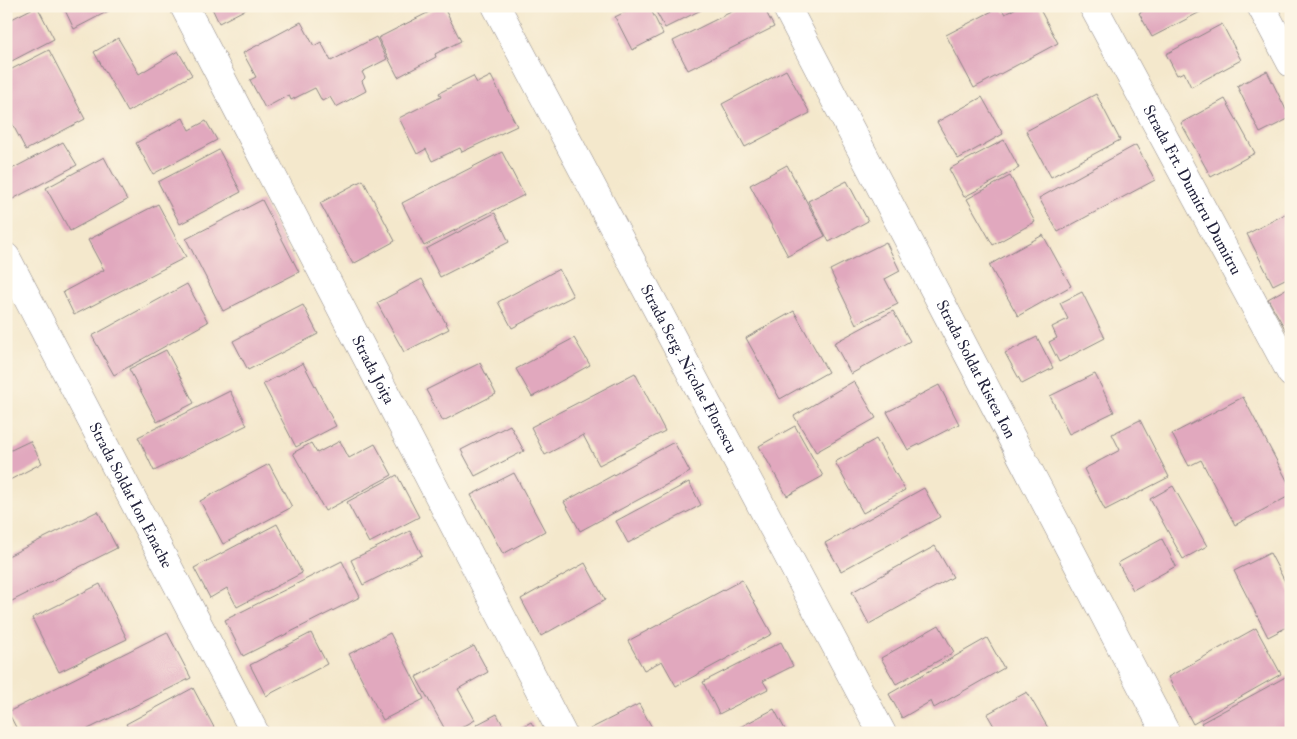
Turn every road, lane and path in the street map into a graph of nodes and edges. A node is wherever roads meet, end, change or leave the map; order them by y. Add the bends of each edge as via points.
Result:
1 (184, 6) edge
2 (496, 6) edge
3 (786, 6) edge
4 (1093, 6) edge
5 (1261, 6) edge
6 (1291, 63) edge
7 (6, 257) edge
8 (1291, 373) edge
9 (255, 733) edge
10 (562, 733) edge
11 (882, 733) edge
12 (1166, 733) edge

1 - 10 street, Strada Joița
2 - 11 street, Strada Serg. Nicolae Florescu
3 - 12 street, Strada Soldat Ristea Ion
4 - 8 street, Strada Frt. Dumitru Dumitru
5 - 6 street
7 - 9 street, Strada Soldat Ion Enache

